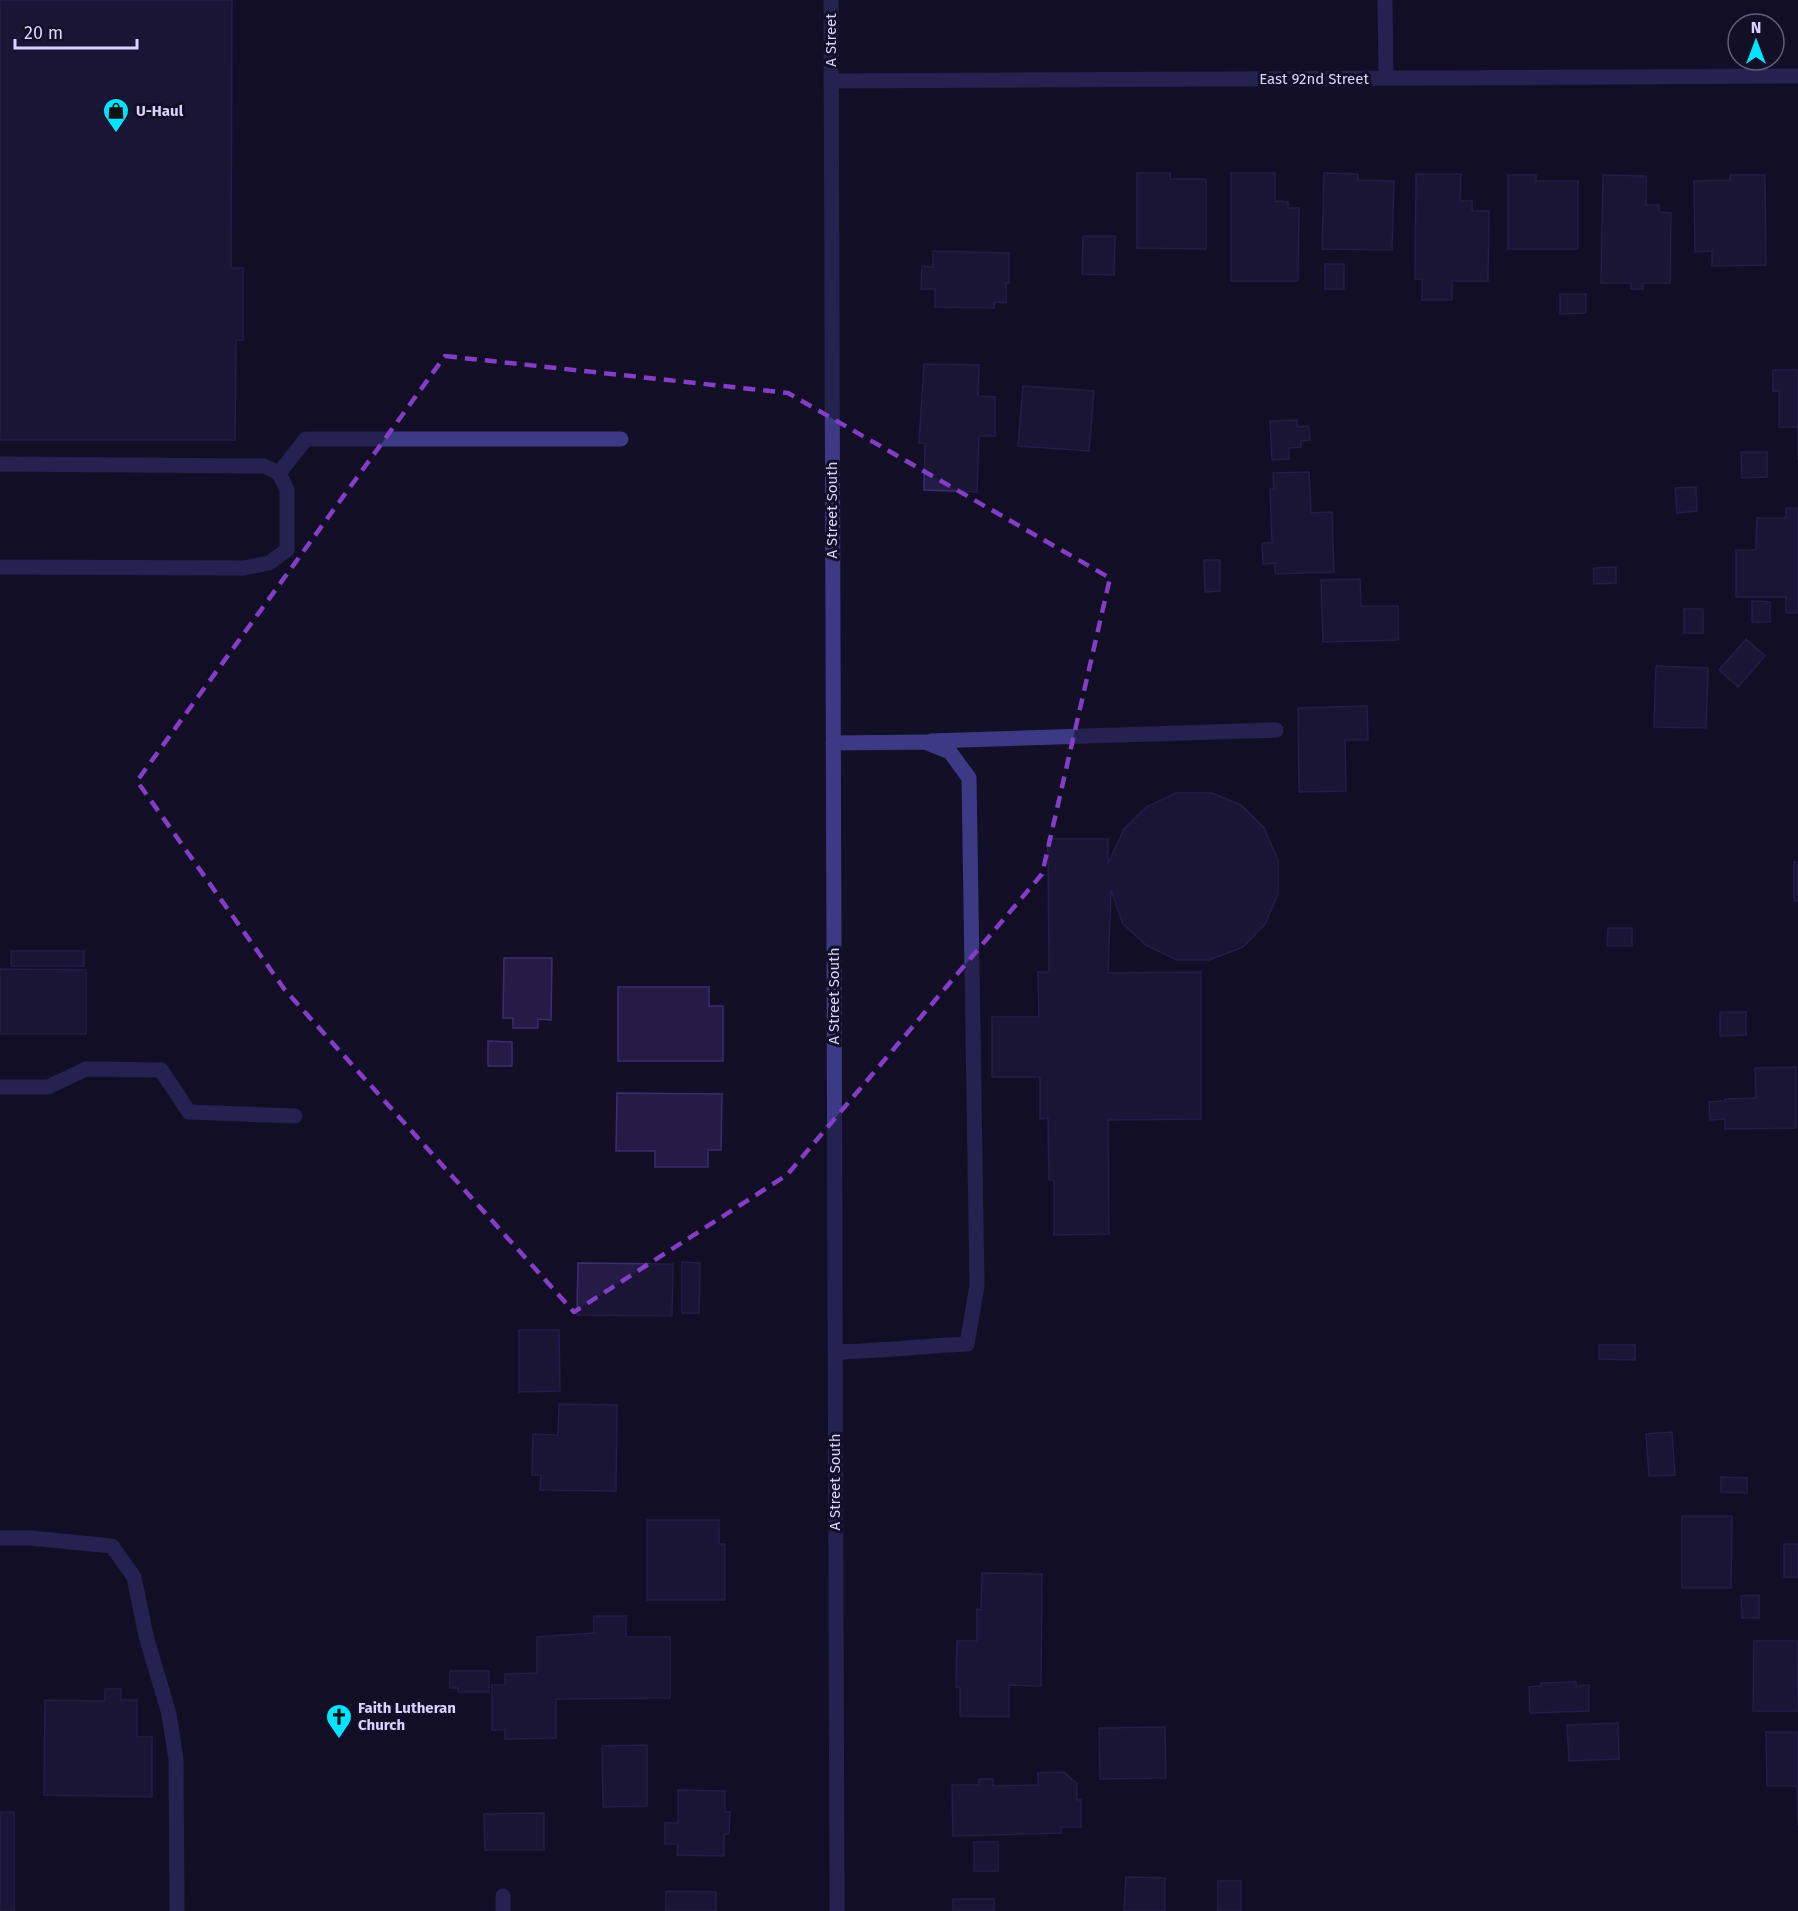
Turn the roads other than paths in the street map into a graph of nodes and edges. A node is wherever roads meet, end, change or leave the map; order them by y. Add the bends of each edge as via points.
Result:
1 (831, 0) edge
2 (1385, 0) edge
3 (1798, 76) edge
4 (1386, 78) junction
5 (831, 81) junction
6 (621, 439) dead end
7 (0, 464) edge
8 (279, 473) junction
9 (0, 567) edge
10 (1276, 730) dead end
11 (925, 742) junction
12 (833, 743) junction
13 (0, 1087) edge
14 (295, 1116) dead end
15 (835, 1352) junction
16 (0, 1538) edge
17 (177, 1911) edge
18 (837, 1911) edge

1 - 5 street, A Street
2 - 4 street
3 - 4 street, East 92nd Street
4 - 5 street, East 92nd Street
5 - 12 street, A Street South
6 - 8 street via 306,439
7 - 8 street via 264,466
8 - 9 street via 286,490 287,550 269,563 244,568
10 - 11 street
11 - 12 street
11 - 15 street via 950,753 969,778 977,1286 967,1344
12 - 15 street, A Street South
13 - 14 street via 48,1087 86,1069 161,1070 189,1112
15 - 18 street, A Street South
16 - 17 street via 111,1546 134,1577 169,1714 176,1759

